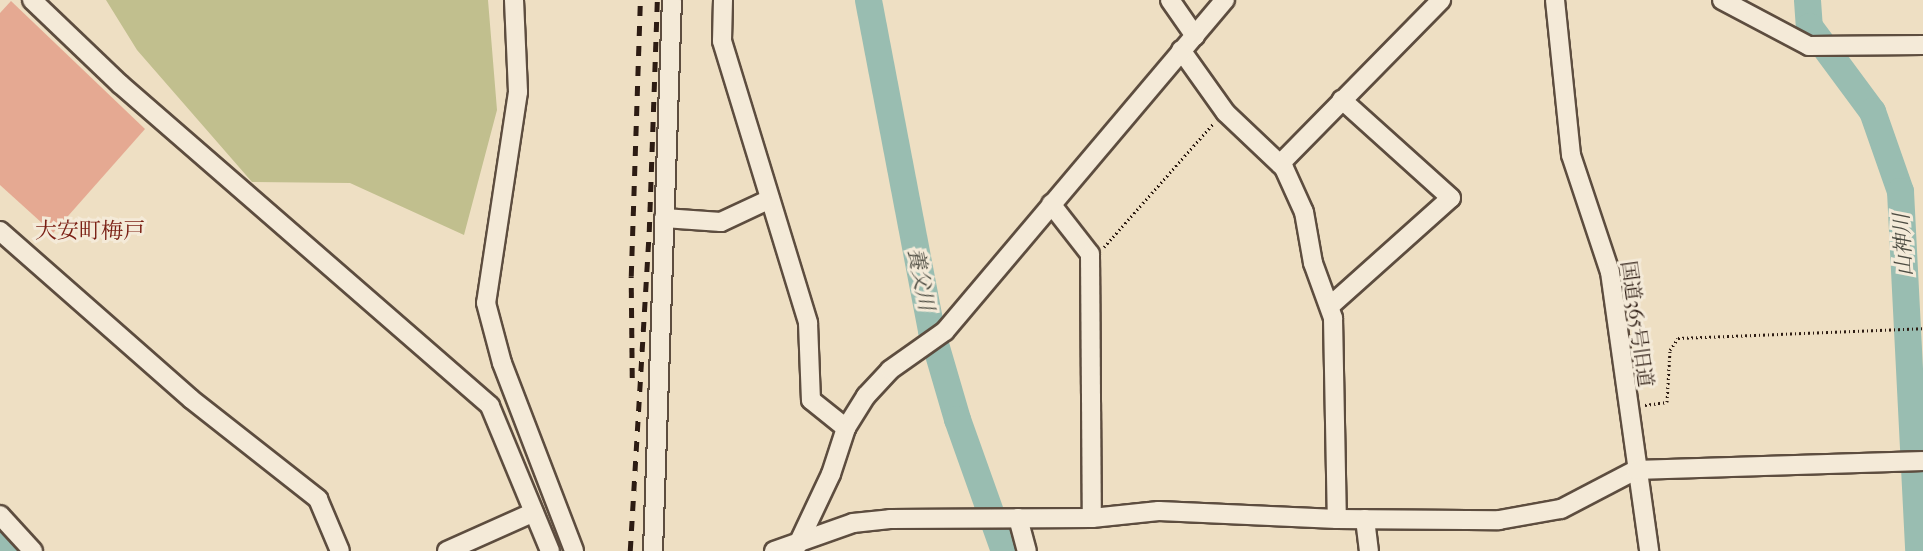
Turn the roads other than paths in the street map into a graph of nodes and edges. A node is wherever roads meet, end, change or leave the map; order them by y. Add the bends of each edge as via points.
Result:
1 (32, 0) edge
2 (514, 0) edge
3 (672, 0) edge
4 (723, 0) edge
5 (1170, 0) edge
6 (1225, 0) edge
7 (1441, 0) edge
8 (1555, 0) edge
9 (1722, 0) edge
10 (1196, 36) junction
11 (1923, 45) edge
12 (1181, 50) junction
13 (1342, 100) junction
14 (1280, 164) junction
15 (771, 200) junction
16 (1051, 204) junction
17 (664, 218) junction
18 (0, 231) edge
19 (1330, 306) junction
20 (846, 428) junction
21 (1923, 461) edge
22 (1636, 470) junction
23 (534, 512) junction
24 (0, 515) edge
25 (1014, 518) junction
26 (1092, 518) junction
27 (1337, 519) junction
28 (1365, 519) junction
29 (797, 546) edge
30 (33, 551) edge
31 (340, 551) edge
32 (447, 551) edge
33 (550, 551) edge
34 (574, 551) edge
35 (653, 551) edge
36 (774, 551) edge
37 (1026, 551) edge
38 (1369, 551) edge
39 (1648, 551) edge

1 - 23 street via 120,84 490,406
2 - 34 street via 518,92 486,303 502,363
3 - 17 street
4 - 15 street via 722,41
5 - 10 street
6 - 10 street
7 - 13 street
8 - 22 street, 国道365号旧道 via 1571,155 1610,272
9 - 11 street via 1816,48
10 - 12 street
12 - 14 street via 1226,113
12 - 16 street
13 - 14 street
13 - 19 street via 1451,198
14 - 19 street via 1304,212 1313,263
15 - 17 street via 721,222
15 - 20 street via 808,323 811,400
16 - 20 street via 945,331 891,370 866,396
16 - 26 street via 1090,254
17 - 35 street
18 - 31 street via 191,399 318,499
19 - 27 street
20 - 29 street via 831,474
21 - 22 street
22 - 28 street via 1588,497 1531,516 1499,520
22 - 39 street, 国道365号旧道
23 - 32 street
23 - 33 street
24 - 30 street
25 - 26 street
25 - 29 street via 873,520
25 - 37 street
26 - 27 street via 1159,511
27 - 28 street
28 - 38 street
29 - 36 street

